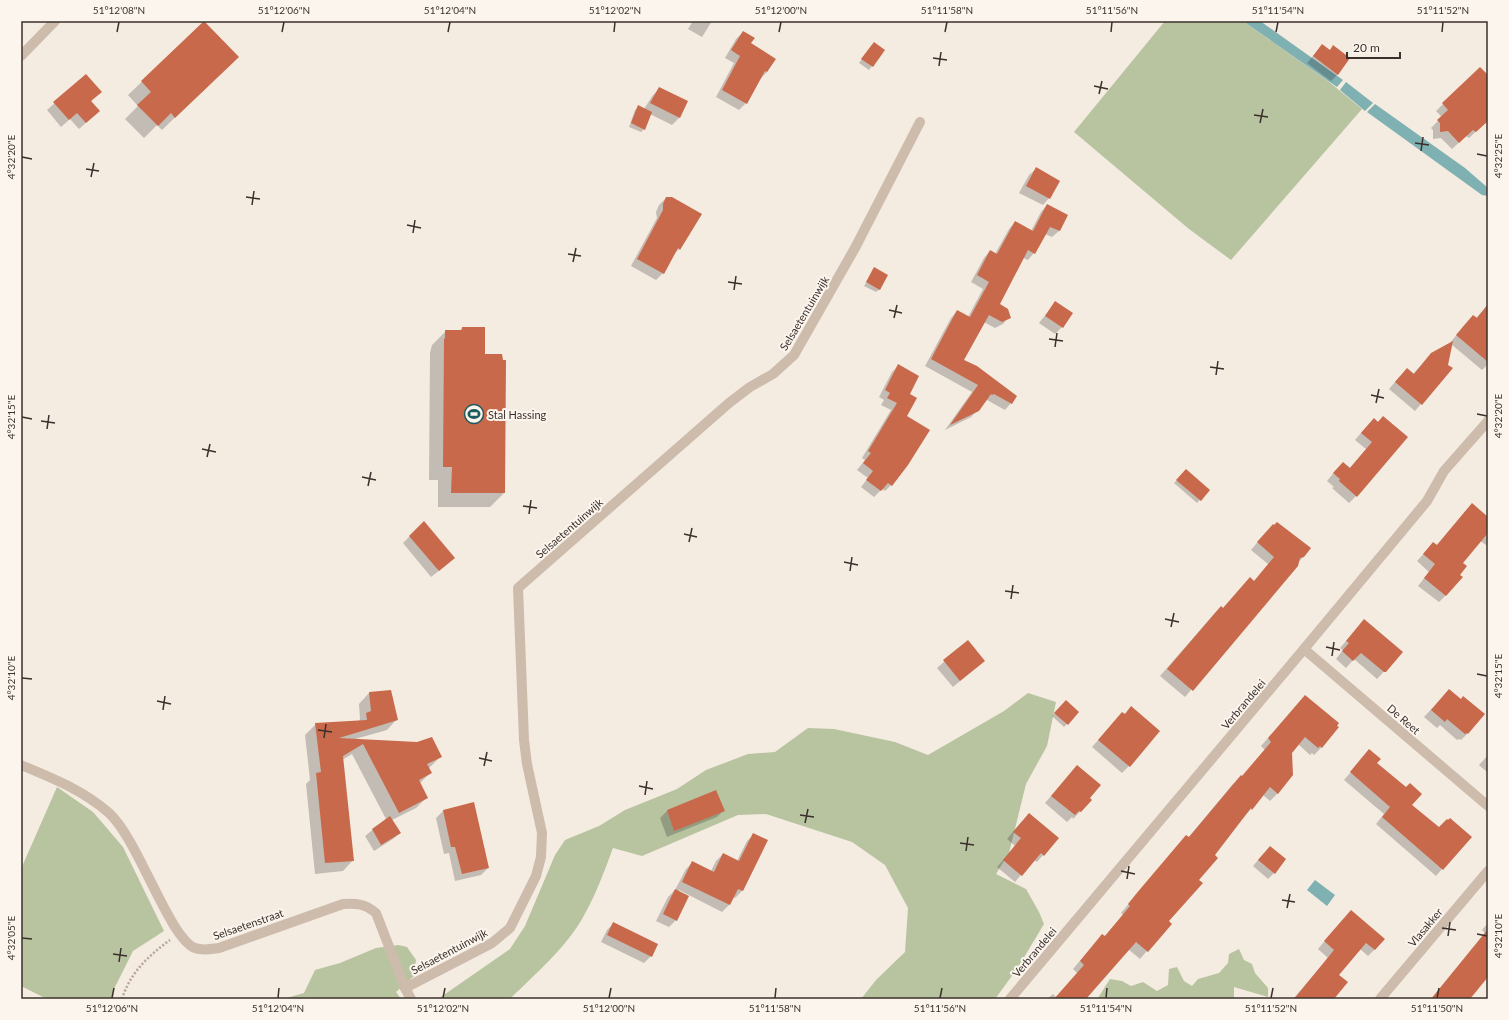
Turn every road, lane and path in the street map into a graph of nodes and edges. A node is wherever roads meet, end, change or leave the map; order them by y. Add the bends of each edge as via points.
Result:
1 (55, 21) edge
2 (21, 56) edge
3 (920, 122) dead end
4 (1488, 421) edge
5 (1304, 649) junction
6 (21, 765) edge
7 (1488, 806) edge
8 (1488, 871) edge
9 (179, 933) junction
10 (405, 988) junction
11 (122, 999) edge
12 (411, 999) edge
13 (1010, 999) edge
14 (1380, 999) edge

1 - 2 street
3 - 10 street, Selsaetentuinwijk via 848,261 794,355 773,374 750,387 729,404 518,588 524,740 542,833 541,857 536,876 510,928 492,943
4 - 5 street, Verbrandelei via 1444,471 1426,501
5 - 7 street, De Reet
5 - 13 street, Verbrandelei
6 - 9 street, Selsaetenstraat via 79,791 109,813 126,834
8 - 14 street, Vlasakker
9 - 10 street, Selsaetenstraat via 194,948 219,948 343,904 357,903 368,906 376,913
9 - 11 path via 141,964
10 - 12 street, Selsaetenstraat

